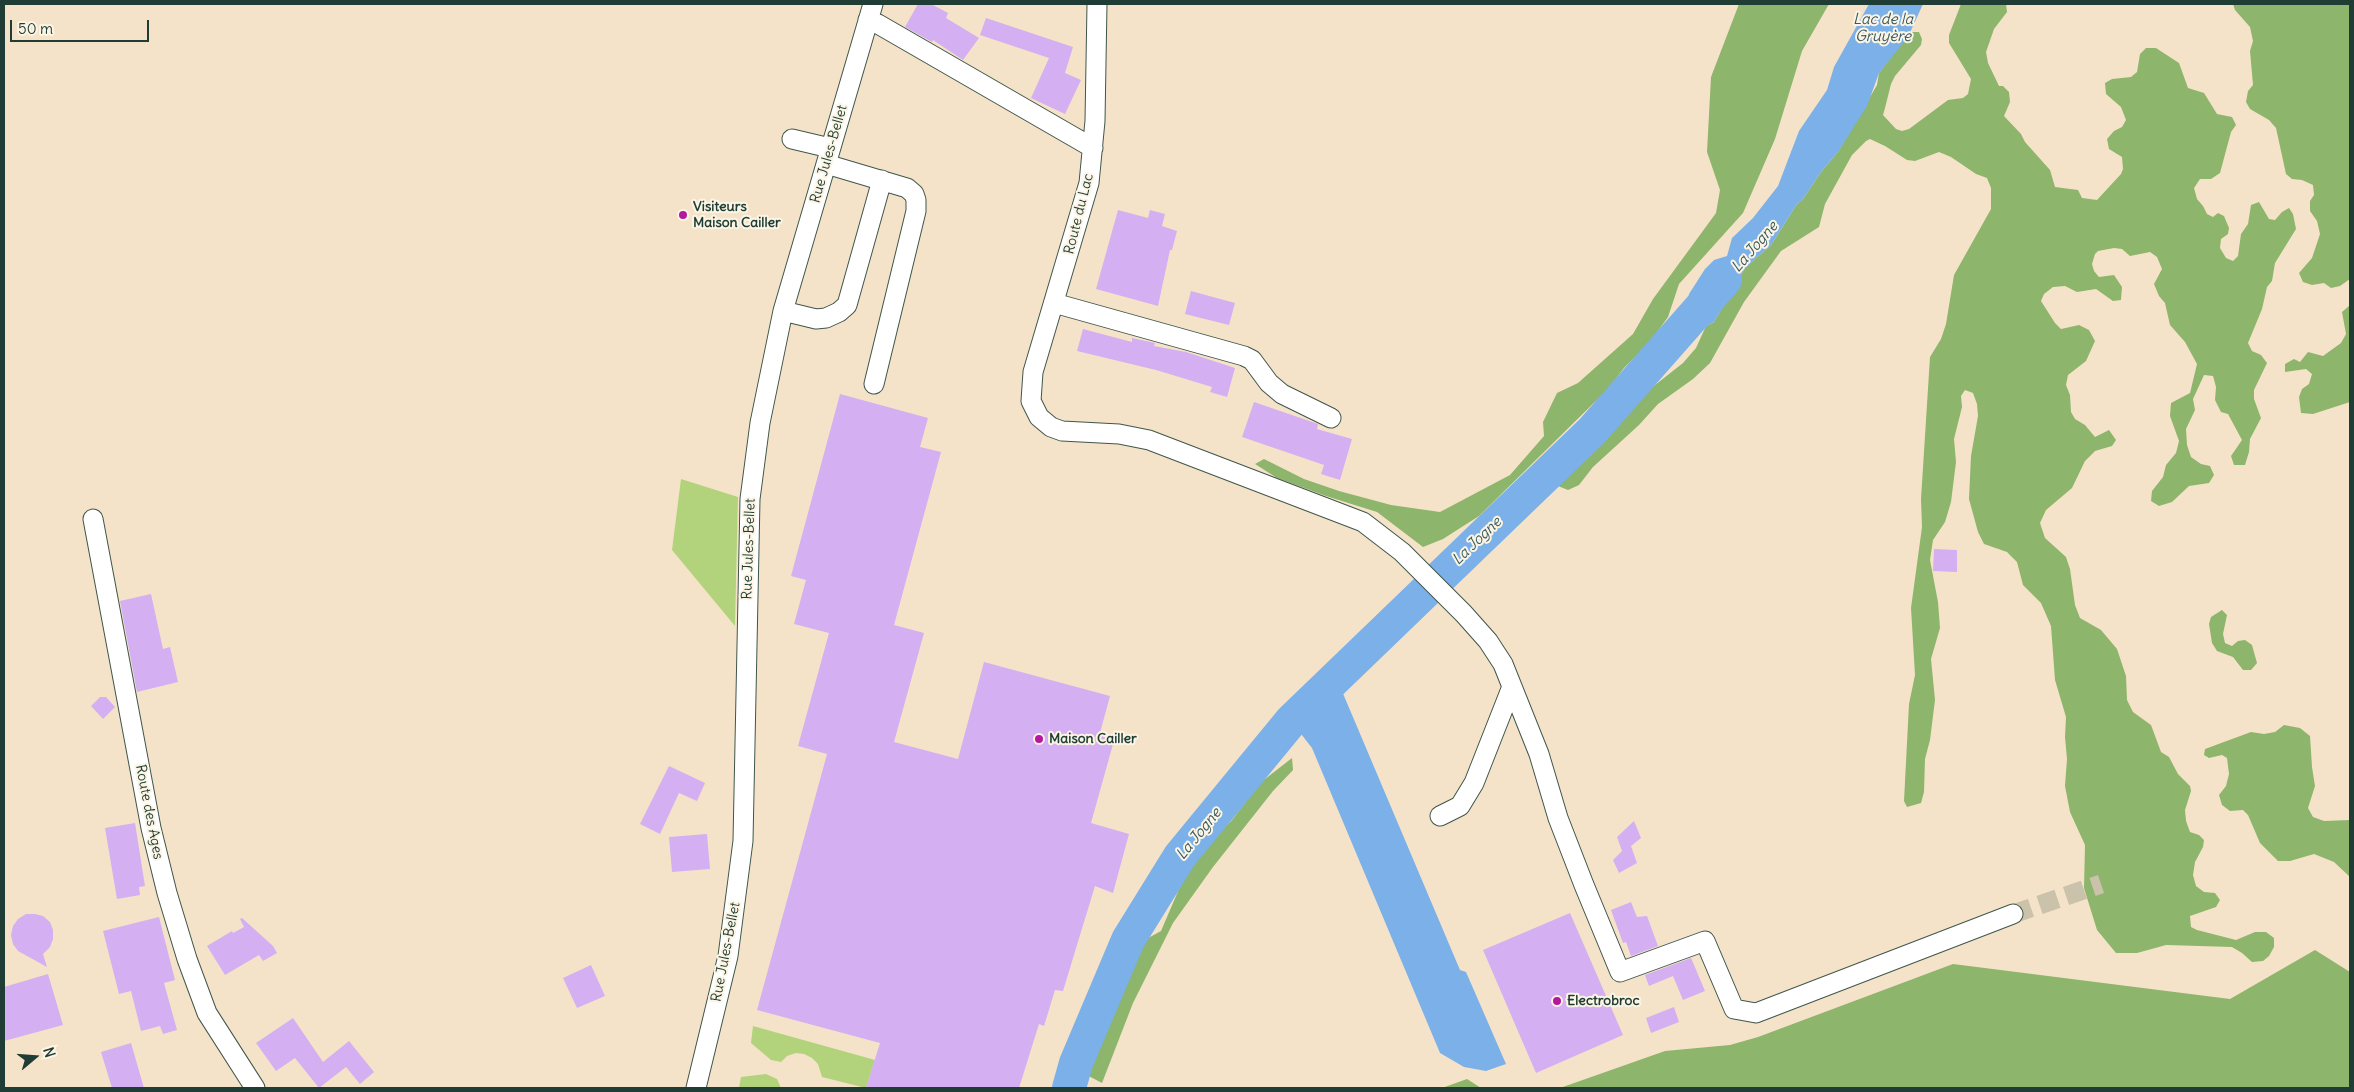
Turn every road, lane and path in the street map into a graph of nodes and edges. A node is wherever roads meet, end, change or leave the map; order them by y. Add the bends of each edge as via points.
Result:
1 (1097, 4) edge
2 (871, 12) edge
3 (792, 139) dead end
4 (1093, 148) junction
5 (828, 156) junction
6 (882, 180) junction
7 (1054, 303) junction
8 (783, 311) junction
9 (874, 384) dead end
10 (1331, 418) dead end
11 (93, 519) dead end
12 (1511, 689) junction
13 (1440, 816) dead end
14 (2013, 914) tunnel mouth
15 (255, 1088) edge
16 (696, 1088) edge

1 - 4 street, Route du Lac
2 - 4 street via 878,24
2 - 5 street, Rue Jules-Bellet
3 - 5 street
4 - 7 street, Route du Lac via 1087,189
5 - 6 street
5 - 8 street, Rue Jules-Bellet
6 - 8 street via 847,305 826,318 816,319
6 - 9 street via 907,188 914,194 916,204
7 - 10 street via 1244,356 1252,360 1282,394
7 - 12 street, Route du Lac via 1031,385 1032,401 1039,417 1062,431 1119,434 1149,440 1363,522 1402,552 1488,641 1503,664
8 - 16 street, Rue Jules-Bellet via 760,423 750,498 747,713 739,880 728,956
11 - 15 street, Route des Ages via 151,828 167,893 207,1013
12 - 13 street via 1474,783 1460,806
12 - 14 street via 1539,754 1558,818 1620,972 1705,940 1734,1009 1756,1013

